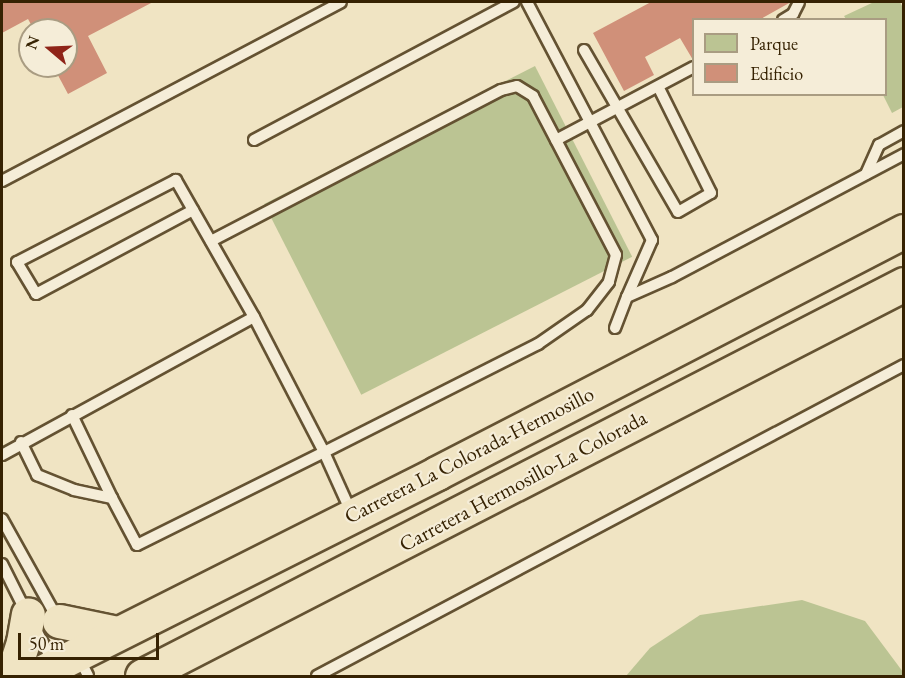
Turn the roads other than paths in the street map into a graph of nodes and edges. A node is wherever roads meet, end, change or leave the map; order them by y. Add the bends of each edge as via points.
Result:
1 (341, 2) edge
2 (513, 2) edge
3 (527, 2) edge
4 (799, 2) edge
5 (786, 18) edge
6 (584, 50) dead end
7 (692, 68) edge
8 (658, 86) junction
9 (619, 106) junction
10 (592, 121) junction
11 (903, 131) edge
12 (254, 140) dead end
13 (556, 140) junction
14 (903, 154) edge
15 (866, 174) junction
16 (2, 181) edge
17 (193, 210) junction
18 (903, 231) edge
19 (211, 241) junction
20 (903, 284) edge
21 (627, 297) junction
22 (254, 317) junction
23 (615, 328) dead end
24 (903, 365) edge
25 (72, 415) junction
26 (21, 442) junction
27 (324, 452) junction
28 (2, 455) edge
29 (112, 498) junction
30 (352, 515) junction
31 (2, 519) edge
32 (2, 564) edge
33 (60, 652) edge
34 (12, 676) edge
35 (142, 676) edge
36 (317, 676) edge

1 - 16 lane
2 - 12 lane
3 - 10 lane
4 - 5 lane
6 - 9 lane
7 - 8 lane
8 - 9 lane
8 - 9 lane via 711,193 678,212
9 - 10 lane
10 - 13 lane
10 - 21 lane via 652,240
11 - 15 lane via 879,145
13 - 19 lane via 533,96 517,86 501,90
13 - 27 lane via 616,255 609,282 587,310 538,344
14 - 15 lane
15 - 21 lane
17 - 17 lane via 176,180 17,262 36,294
17 - 19 lane
18 - 30 highway, Carretera La Colorada-Hermosillo
19 - 22 lane
20 - 35 highway, Carretera Hermosillo-La Colorada
21 - 23 lane
22 - 25 lane
22 - 27 lane
24 - 36 lane
25 - 26 lane
25 - 29 lane
26 - 28 lane
26 - 29 lane via 38,474 74,490
27 - 29 lane via 137,544
27 - 30 lane
30 - 33 highway, Carretera La Colorada-Hermosillo via 117,633
31 - 33 lane
32 - 33 lane
33 - 34 highway via 23,642

